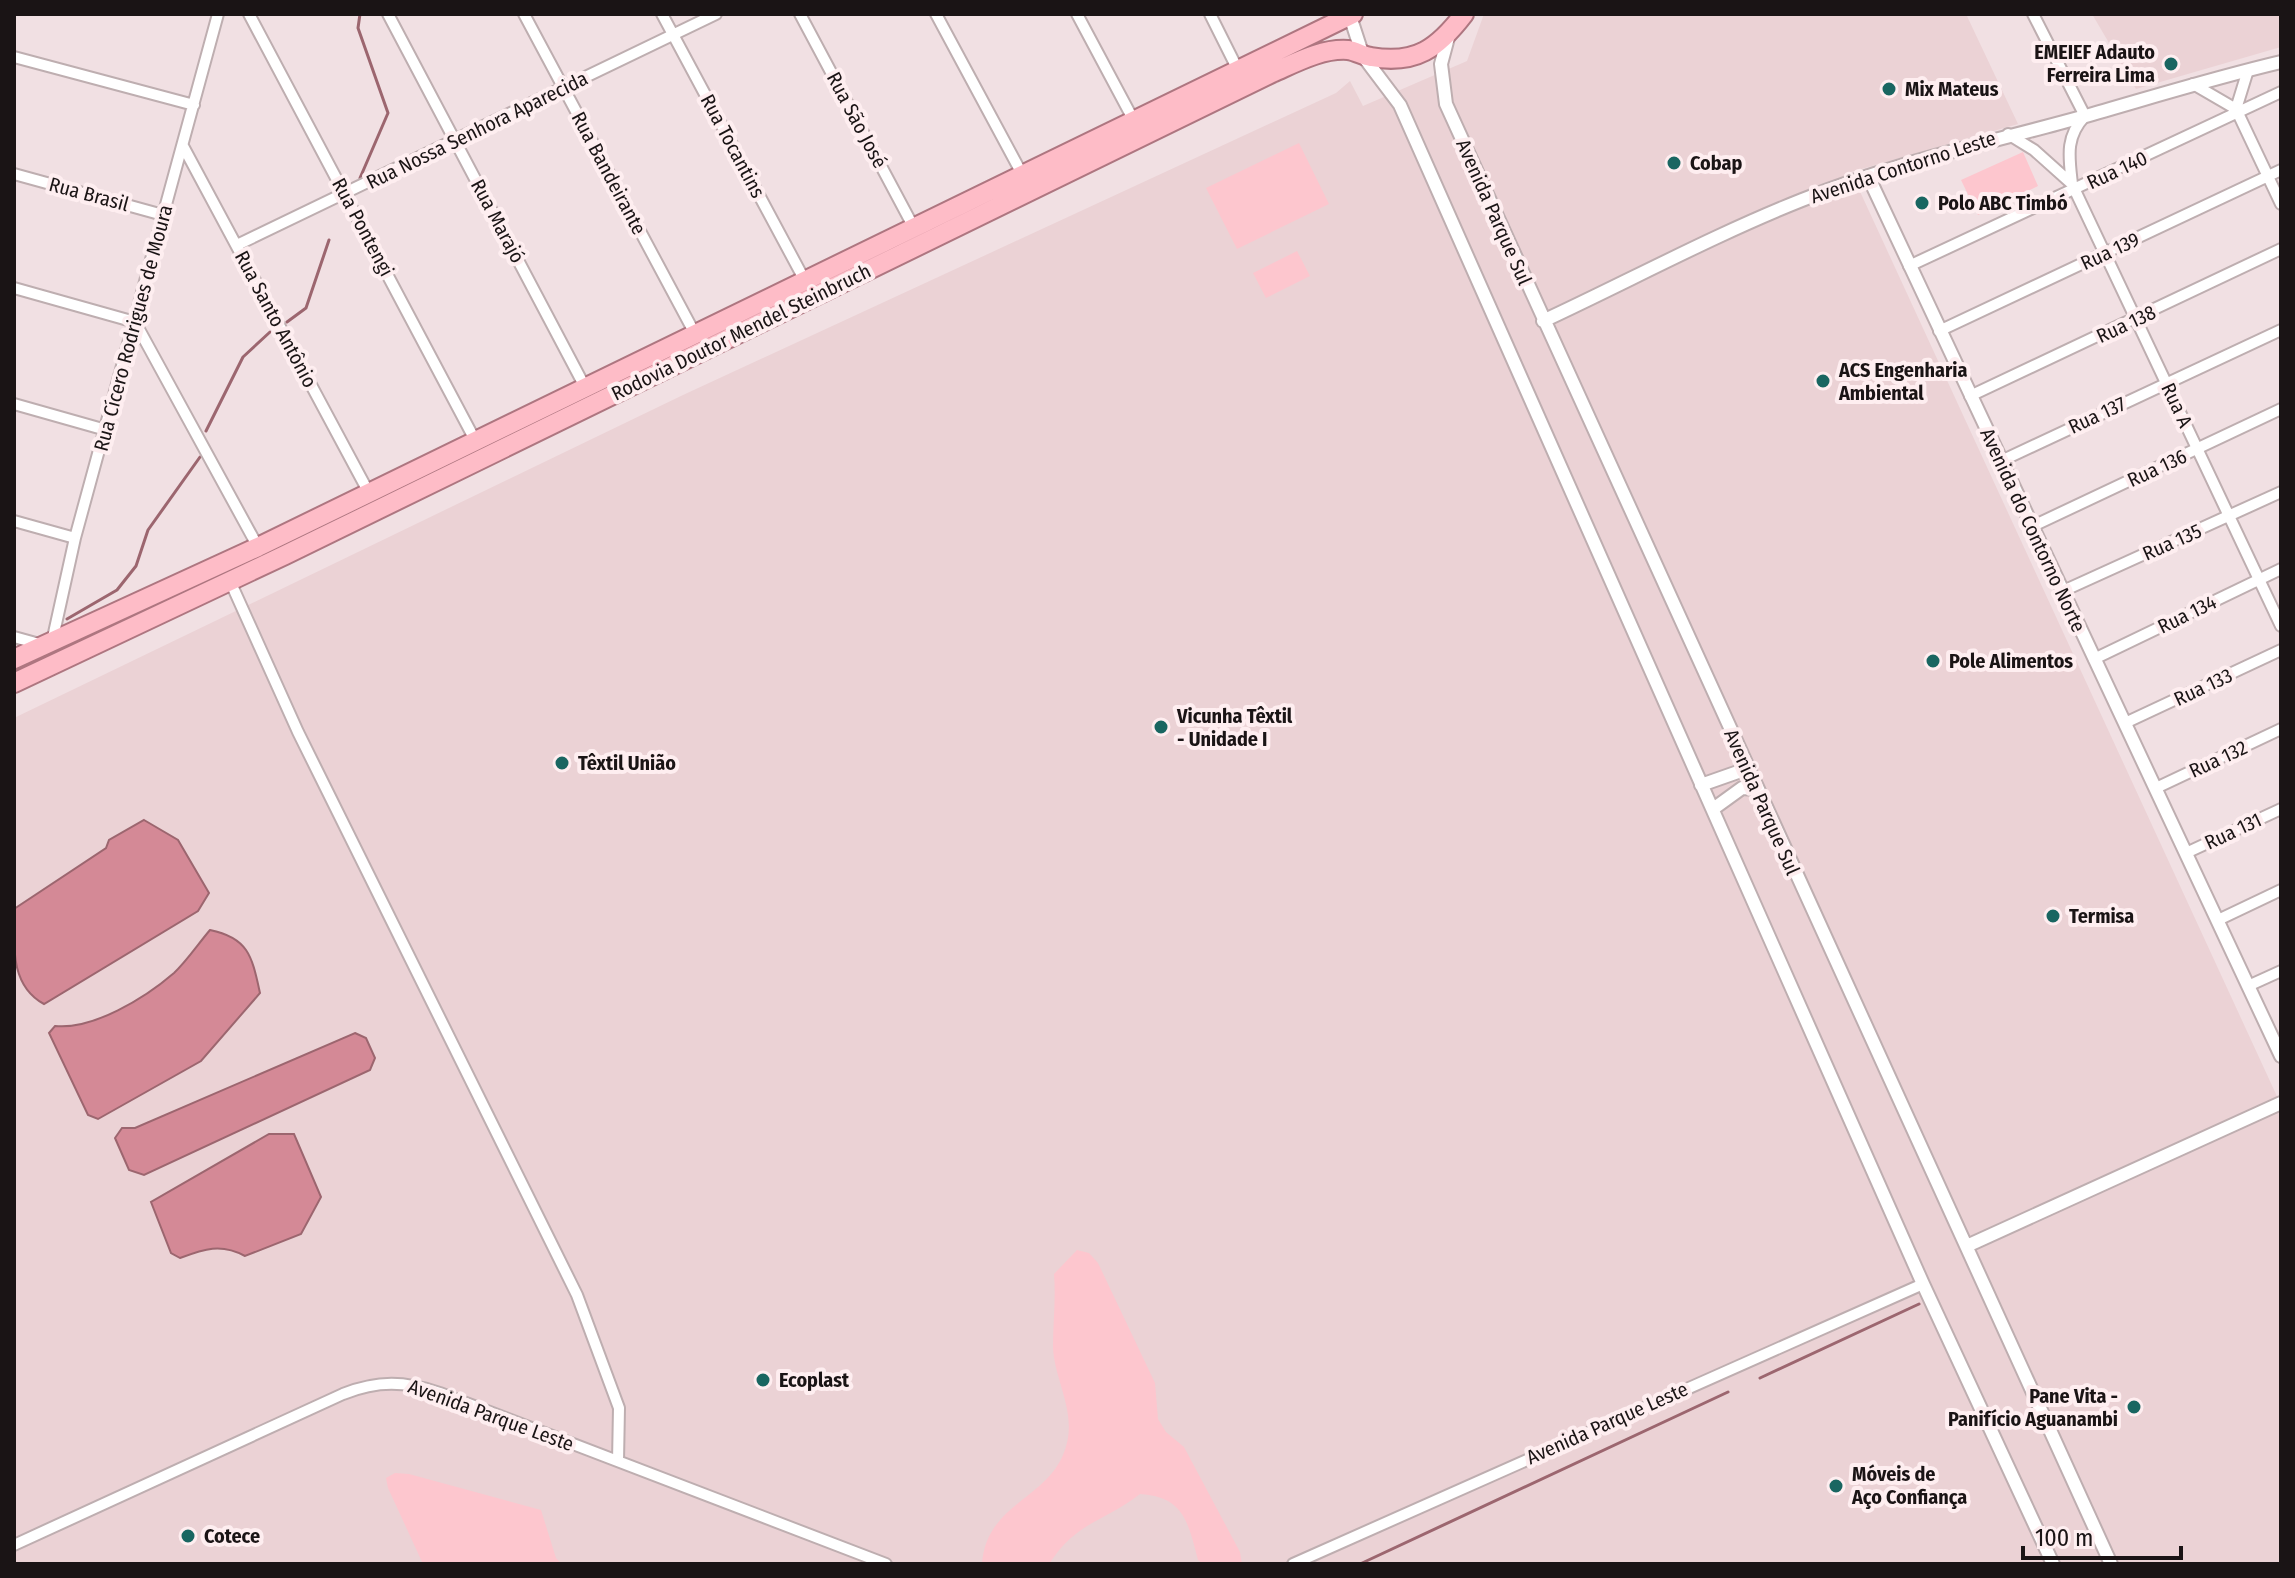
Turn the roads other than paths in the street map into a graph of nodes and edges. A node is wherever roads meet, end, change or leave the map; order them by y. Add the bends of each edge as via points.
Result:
1 (218, 14) edge
2 (249, 14) edge
3 (388, 14) edge
4 (524, 14) edge
5 (662, 14) edge
6 (716, 14) edge
7 (800, 14) edge
8 (936, 14) edge
9 (1077, 14) edge
10 (1210, 14) edge
11 (1462, 14) edge
12 (2033, 14) edge
13 (1351, 15) edge
14 (1449, 34) junction
15 (673, 35) junction
16 (1363, 56) junction
17 (14, 57) edge
18 (2281, 62) edge
19 (1237, 68) junction
20 (2248, 70) junction
21 (2190, 83) junction
22 (563, 88) junction
23 (2281, 92) edge
24 (194, 105) junction
25 (2238, 111) junction
26 (2085, 116) junction
27 (1133, 119) junction
28 (2008, 134) junction
29 (456, 143) junction
30 (183, 146) junction
31 (2281, 170) edge
32 (14, 174) edge
33 (1022, 174) junction
34 (1868, 176) junction
35 (2267, 176) junction
36 (2073, 187) junction
37 (345, 193) junction
38 (2281, 204) edge
39 (163, 215) junction
40 (913, 226) junction
41 (237, 245) junction
42 (2281, 249) edge
43 (2106, 254) junction
44 (1909, 266) junction
45 (804, 279) junction
46 (14, 288) edge
47 (2137, 319) junction
48 (1543, 321) junction
49 (135, 322) junction
50 (2281, 330) edge
51 (1939, 331) junction
52 (694, 332) junction
53 (2166, 383) junction
54 (585, 387) junction
55 (1970, 396) junction
56 (14, 404) edge
57 (2281, 409) edge
58 (106, 430) junction
59 (475, 440) junction
60 (2197, 449) junction
61 (2001, 461) junction
62 (2281, 492) edge
63 (369, 493) junction
64 (2228, 517) junction
65 (14, 521) edge
66 (2033, 526) junction
67 (75, 538) junction
68 (258, 547) junction
69 (2281, 569) edge
70 (2258, 580) junction
71 (230, 581) junction
72 (2063, 591) junction
73 (2281, 626) edge
74 (14, 637) edge
75 (48, 644) junction
76 (2281, 650) edge
77 (14, 659) edge
78 (2094, 659) junction
79 (14, 683) edge
80 (2125, 723) junction
81 (2281, 729) edge
82 (1744, 763) junction
83 (1701, 785) junction
84 (2156, 788) junction
85 (1756, 789) junction
86 (1713, 809) junction
87 (2281, 809) edge
88 (2186, 853) junction
89 (2281, 890) edge
90 (2218, 920) junction
91 (2281, 971) edge
92 (2248, 986) junction
93 (2280, 1053) edge
94 (2281, 1103) edge
95 (1969, 1245) junction
96 (1923, 1284) junction
97 (618, 1461) junction
98 (14, 1545) edge
99 (886, 1564) edge
100 (1294, 1564) edge
101 (2053, 1564) edge
102 (2111, 1564) edge

1 - 24 street, Rua Cícero Rodrigues de Moura
2 - 37 street, Rua Pontengi
3 - 29 street, Rua Marajó
4 - 22 street, Rua Bandeirante
5 - 15 street, Rua Tocantins
6 - 15 street, Rua Nossa Senhora Aparecida
7 - 40 street, Rua São José
8 - 33 street
9 - 27 street
10 - 19 street
11 - 14 highway, Rodovia Doutor Mendel Steinbruch
12 - 26 street
13 - 16 street
13 - 19 highway, Rodovia Doutor Mendel Steinbruch
14 - 16 highway, Rodovia Doutor Mendel Steinbruch via 1414,58
14 - 48 street, Avenida Parque Sul via 1441,64 1446,104
15 - 22 street, Rua Nossa Senhora Aparecida
15 - 45 street, Rua Tocantins
16 - 71 highway, Rodovia Doutor Mendel Steinbruch via 1350,50 1322,53 1272,73
16 - 83 street via 1400,105
17 - 24 street
18 - 20 street, Avenida Contorno Leste
19 - 27 highway, Rodovia Doutor Mendel Steinbruch
20 - 21 street, Avenida Contorno Leste
20 - 25 street
21 - 25 street
21 - 26 street, Avenida Contorno Leste
22 - 29 street, Rua Nossa Senhora Aparecida
22 - 52 street, Rua Bandeirante
23 - 25 street, Rua 140
24 - 30 street, Rua Cícero Rodrigues de Moura
25 - 35 street
25 - 36 street, Rua 140
26 - 28 street, Avenida Contorno Leste
26 - 36 street, Rua A via 2068,146
27 - 33 highway, Rodovia Doutor Mendel Steinbruch
28 - 34 street, Avenida Contorno Leste
28 - 36 street, Rua A via 2034,150
29 - 37 street, Rua Nossa Senhora Aparecida
29 - 54 street, Rua Marajó
30 - 39 street, Rua Cícero Rodrigues de Moura
30 - 41 street, Rua Santo Antônio
31 - 35 street, Rua 139
32 - 39 street, Rua Brasil
33 - 40 highway, Rodovia Doutor Mendel Steinbruch
34 - 44 street, Avenida do Contorno Norte
34 - 48 street, Avenida Contorno Leste via 1799,201
35 - 38 street
35 - 43 street, Rua 139
36 - 43 street, Rua A
36 - 44 street, Rua 140
37 - 41 street, Rua Nossa Senhora Aparecida
37 - 59 street, Rua Pontengi
39 - 49 street, Rua Cícero Rodrigues de Moura
40 - 45 highway, Rodovia Doutor Mendel Steinbruch
41 - 63 street, Rua Santo Antônio
42 - 47 street, Rua 138
43 - 47 street, Rua A
43 - 51 street, Rua 139
44 - 51 street, Avenida do Contorno Norte
45 - 52 highway, Rodovia Doutor Mendel Steinbruch
46 - 49 street
47 - 53 street, Rua A
47 - 55 street, Rua 138
48 - 82 street, Avenida Parque Sul
49 - 58 street, Rua Cícero Rodrigues de Moura
49 - 68 street
50 - 53 street, Rua 137
51 - 55 street, Avenida do Contorno Norte
52 - 54 highway, Rodovia Doutor Mendel Steinbruch
53 - 60 street, Rua A
53 - 61 street, Rua 137
54 - 59 highway, Rodovia Doutor Mendel Steinbruch
55 - 61 street, Avenida do Contorno Norte
56 - 58 street
57 - 60 street, Rua 136
58 - 67 street, Rua Cícero Rodrigues de Moura
59 - 63 highway, Rodovia Doutor Mendel Steinbruch
60 - 64 street, Rua A
60 - 66 street, Rua 136
61 - 66 street, Avenida do Contorno Norte
62 - 64 street, Rua 135
63 - 68 highway, Rodovia Doutor Mendel Steinbruch
64 - 70 street, Rua A
64 - 72 street, Rua 135
65 - 67 street
66 - 72 street, Avenida do Contorno Norte
67 - 75 street, Rua Cícero Rodrigues de Moura
68 - 75 highway, Rodovia Doutor Mendel Steinbruch
69 - 70 street, Rua 134
70 - 73 street, Rua A
70 - 78 street, Rua 134
71 - 79 highway, Rodovia Doutor Mendel Steinbruch
71 - 97 street via 298,732 577,1295 619,1408
72 - 78 street, Avenida do Contorno Norte
74 - 75 street
75 - 77 highway, Rodovia Doutor Mendel Steinbruch
76 - 80 street, Rua 133
78 - 80 street, Avenida do Contorno Norte
80 - 84 street, Avenida do Contorno Norte
81 - 84 street, Rua 132
82 - 83 street via 1738,772
82 - 85 street, Avenida Parque Sul
83 - 86 street
84 - 88 street, Avenida do Contorno Norte
85 - 86 street via 1742,788
85 - 95 street, Avenida Parque Sul
86 - 96 street
87 - 88 street, Rua 131
88 - 90 street, Avenida do Contorno Norte
89 - 90 street
90 - 92 street, Avenida do Contorno Norte
91 - 92 street
92 - 93 street, Avenida do Contorno Norte
94 - 95 street
95 - 102 street, Avenida Parque Sul
96 - 100 street, Avenida Parque Leste
96 - 101 street
97 - 98 street, Avenida Parque Leste via 421,1386 384,1382 343,1394
97 - 99 street, Avenida Parque Leste

